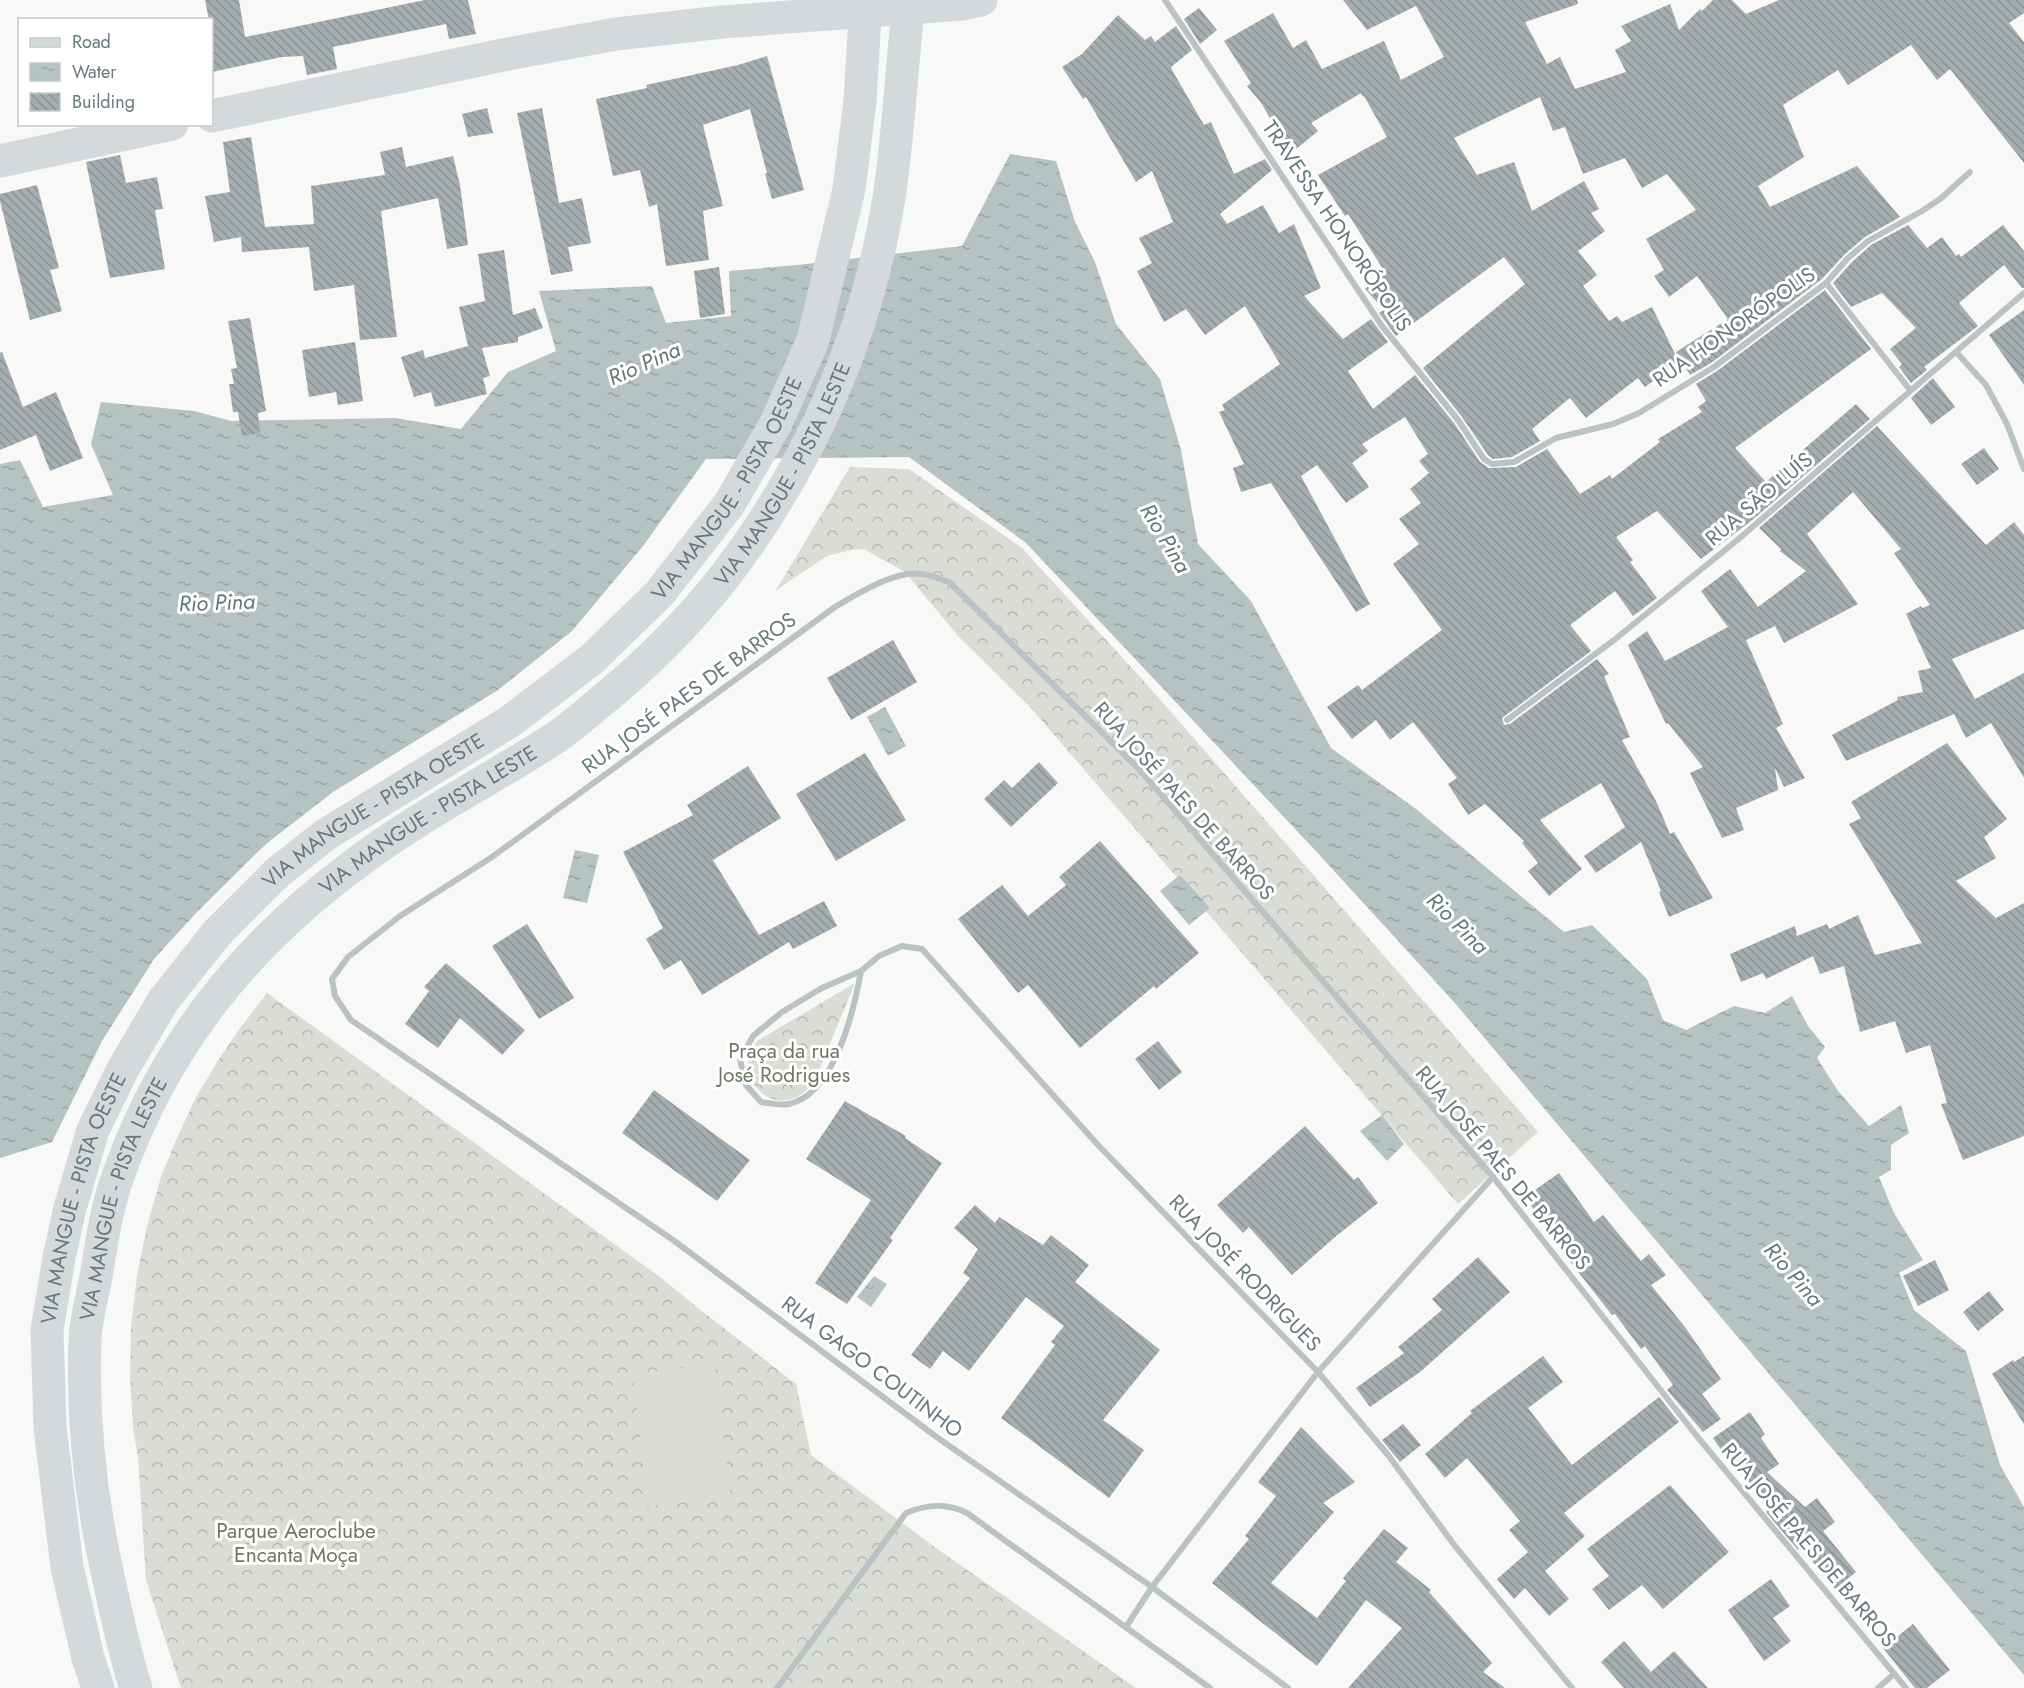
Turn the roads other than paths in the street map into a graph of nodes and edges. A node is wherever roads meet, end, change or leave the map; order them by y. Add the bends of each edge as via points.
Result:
1 (909, 0) edge
2 (1164, 0) edge
3 (972, 2) edge
4 (856, 7) edge
5 (213, 116) edge
6 (163, 126) edge
7 (0, 161) edge
8 (1970, 172) dead end
9 (1826, 283) junction
10 (2024, 293) edge
11 (1957, 353) junction
12 (1910, 390) junction
13 (1492, 464) joint
14 (2024, 469) edge
15 (1507, 720) dead end
16 (861, 971) junction
17 (434, 1075) joint
18 (1492, 1177) junction
19 (1318, 1372) junction
20 (1152, 1587) junction
21 (1126, 1628) junction
22 (1894, 1674) junction
23 (98, 1688) edge
24 (136, 1688) edge
25 (777, 1688) edge
26 (1210, 1688) edge
27 (1288, 1688) edge
28 (1572, 1688) edge
29 (1878, 1688) edge
30 (1906, 1688) edge

1 - 24 main road, VIA MANGUE - PISTA LESTE via 889,195 865,303 836,386 767,515 726,574 682,626 630,677 564,732 356,863 267,938 198,1020 138,1126 115,1185 102,1236 86,1335 85,1396 90,1478 102,1550
2 - 13 street, TRAVESSA HONORÓPOLIS via 1382,326 1458,420 1484,459
3 - 4 main road
4 - 5 main road via 616,34
4 - 23 main road, VIA MANGUE - PISTA OESTE via 861,101 849,189 813,340 776,423 730,503 659,594 592,659 508,722 325,835 277,873 217,933 163,1001 93,1130 70,1208 48,1330 50,1427 67,1567
6 - 7 main road
8 - 9 street, RUA HONORÓPOLIS via 1922,212 1868,241
9 - 12 street
9 - 13 street, RUA HONORÓPOLIS via 1714,367 1639,413 1613,424 1556,438 1514,462
10 - 11 street, RUA SÃO LUÍS
11 - 12 street, RUA SÃO LUÍS
11 - 14 street via 1986,385 2007,424
12 - 15 street, RUA SÃO LUÍS via 1735,542
16 - 16 street, RUA JOSÉ RODRIGUES via 792,1006 753,1036 740,1060 746,1085 761,1102 789,1105 811,1093 845,1037
16 - 19 street, RUA JOSÉ RODRIGUES via 879,956 902,946 922,949 1098,1145
17 - 18 street, RUA JOSÉ PAES DE BARROS via 351,1020 335,996 332,979 348,957 835,607 890,578 920,573 949,582 1138,768
17 - 20 street, RUA GAGO COUTINHO via 673,1240 938,1438
18 - 19 street
18 - 22 street, RUA JOSÉ PAES DE BARROS via 1696,1435
19 - 20 street
19 - 28 street, RUA JOSÉ RODRIGUES
20 - 21 street
20 - 27 street, RUA GAGO COUTINHO
21 - 25 street via 968,1513 932,1505 906,1513
21 - 26 street
22 - 29 street
22 - 30 street, RUA JOSÉ PAES DE BARROS

